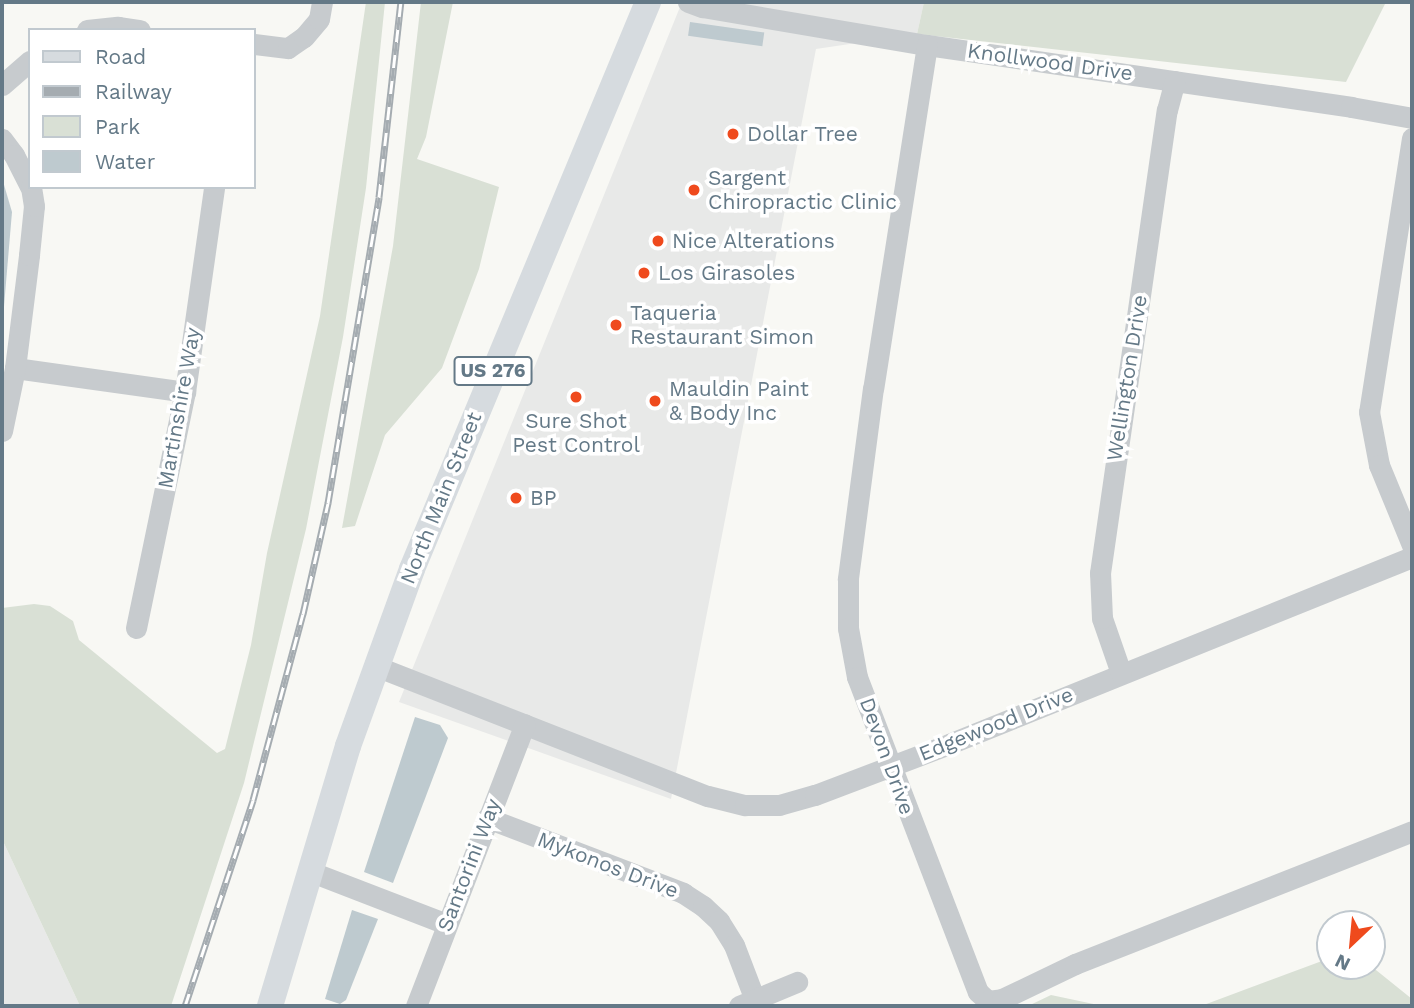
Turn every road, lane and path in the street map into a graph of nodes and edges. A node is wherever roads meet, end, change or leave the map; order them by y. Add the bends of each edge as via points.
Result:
1 (322, 2) edge
2 (648, 2) edge
3 (688, 2) edge
4 (108, 28) edge
5 (125, 28) edge
6 (256, 44) edge
7 (927, 45) junction
8 (28, 63) edge
9 (1175, 81) junction
10 (2, 85) edge
11 (1412, 118) edge
12 (1412, 138) edge
13 (2, 139) edge
14 (28, 182) edge
15 (31, 189) edge
16 (214, 189) edge
17 (15, 368) junction
18 (185, 392) junction
19 (2, 431) edge
20 (1412, 545) edge
21 (1412, 558) edge
22 (136, 628) dead end
23 (378, 667) junction
24 (1121, 673) junction
25 (525, 724) junction
26 (891, 766) junction
27 (488, 818) junction
28 (1412, 831) edge
29 (309, 871) junction
30 (446, 925) junction
31 (797, 982) dead end
32 (747, 1003) edge
33 (270, 1006) edge
34 (416, 1006) edge

1 - 6 street via 319,19 288,48
2 - 23 main road, North Main Street / US 276 via 454,462
3 - 7 street, Knollwood Drive
4 - 5 street
7 - 9 street, Knollwood Drive
7 - 26 street, Devon Drive via 873,388 847,591 851,653
8 - 10 street
9 - 11 street, Knollwood Drive
9 - 24 street, Wellington Drive via 1167,110 1100,573 1102,618
12 - 20 street via 1369,412 1379,465
13 - 14 street
15 - 17 street via 34,206
16 - 18 street, Martinshire Way
17 - 18 street
17 - 19 street
18 - 22 street, Martinshire Way
21 - 24 street, Edgewood Drive
23 - 25 street, Edgewood Drive
23 - 29 main road, North Main Street / US 276
24 - 26 street, Edgewood Drive
25 - 26 street, Edgewood Drive via 709,796 745,805 794,802
25 - 27 street, Santorini Way
26 - 28 street, Devon Drive via 972,980 988,1001
27 - 30 street, Santorini Way
27 - 32 street, Mykonos Drive via 683,893 704,906 734,945
29 - 30 street
29 - 33 main road, North Main Street / US 276
30 - 34 street, Santorini Way
31 - 32 street

